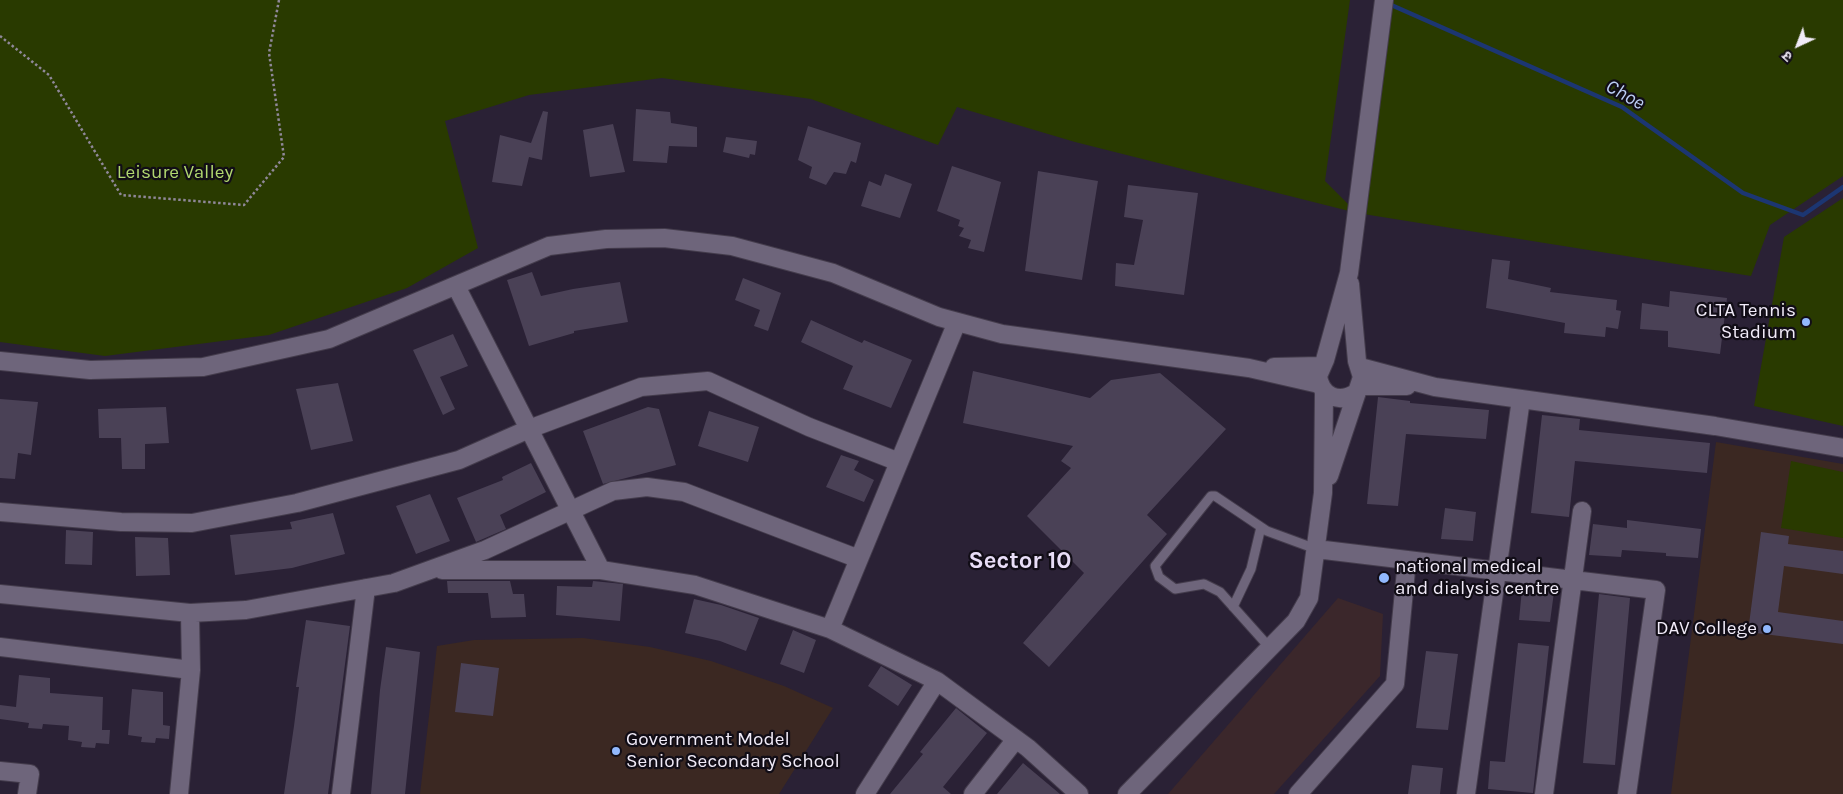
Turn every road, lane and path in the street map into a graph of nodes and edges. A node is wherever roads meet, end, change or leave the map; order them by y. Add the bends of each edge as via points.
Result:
1 (279, 0) edge
2 (1384, 0) edge
3 (0, 36) edge
4 (1349, 273) junction
5 (456, 286) junction
6 (957, 322) junction
7 (0, 361) edge
8 (1323, 363) junction
9 (1359, 364) junction
10 (1249, 368) junction
11 (1435, 387) junction
12 (1322, 388) junction
13 (1358, 389) junction
14 (1521, 399) junction
15 (529, 429) junction
16 (1843, 448) edge
17 (899, 462) junction
18 (1323, 493) junction
19 (1582, 510) dead end
20 (571, 511) junction
21 (0, 512) edge
22 (1261, 527) junction
23 (1316, 549) junction
24 (859, 559) junction
25 (1407, 560) junction
26 (430, 570) junction
27 (601, 570) junction
28 (1495, 571) junction
29 (1573, 580) junction
30 (366, 588) junction
31 (0, 594) edge
32 (1233, 607) junction
33 (190, 613) junction
34 (830, 629) junction
35 (0, 647) edge
36 (1270, 648) junction
37 (191, 670) junction
38 (937, 681) junction
39 (1016, 739) junction
40 (0, 770) edge
41 (27, 794) edge
42 (179, 794) edge
43 (341, 794) edge
44 (864, 794) edge
45 (973, 794) edge
46 (1079, 794) edge
47 (1127, 794) edge
48 (1298, 794) edge
49 (1466, 794) edge
50 (1544, 794) edge
51 (1628, 794) edge

1 - 3 path via 269,53 284,157 244,205 121,195 49,76
2 - 4 street
4 - 8 street
4 - 9 street
5 - 6 street via 549,246 606,239 664,238 732,246 833,273
5 - 7 street via 329,339 203,367 90,370
5 - 15 street
6 - 10 street via 1002,334
6 - 17 street
8 - 9 street via 1341,354
8 - 10 street
8 - 12 street via 1318,376
9 - 11 street
9 - 13 street via 1362,377
10 - 12 street
11 - 13 street
11 - 14 street
12 - 13 street via 1331,397 1340,399
12 - 18 street
13 - 18 street
14 - 16 street
14 - 28 street
15 - 17 street via 641,387 708,381 809,427
15 - 20 street
15 - 21 street via 459,460 297,503 192,523 121,522
17 - 24 street
18 - 23 street
19 - 29 street
20 - 24 street via 613,491 647,487 684,492
20 - 26 street via 486,550
20 - 27 street
22 - 23 lane
22 - 32 lane via 1251,569
22 - 32 lane via 1211,496 1154,566 1159,578 1176,589 1204,584 1224,596
23 - 25 street
23 - 36 street via 1309,598 1296,621
24 - 34 street
25 - 28 street
25 - 48 street via 1395,684
26 - 27 street
26 - 30 street via 394,583
27 - 34 street via 695,585
28 - 29 street
28 - 49 street
29 - 50 street
29 - 51 street via 1656,590
30 - 33 street via 246,610
30 - 43 street
31 - 33 street
32 - 36 lane
33 - 37 street
34 - 38 street
35 - 37 street
36 - 47 street
37 - 42 street
38 - 39 street
38 - 44 street
39 - 45 street
39 - 46 street
40 - 41 street via 30,774

